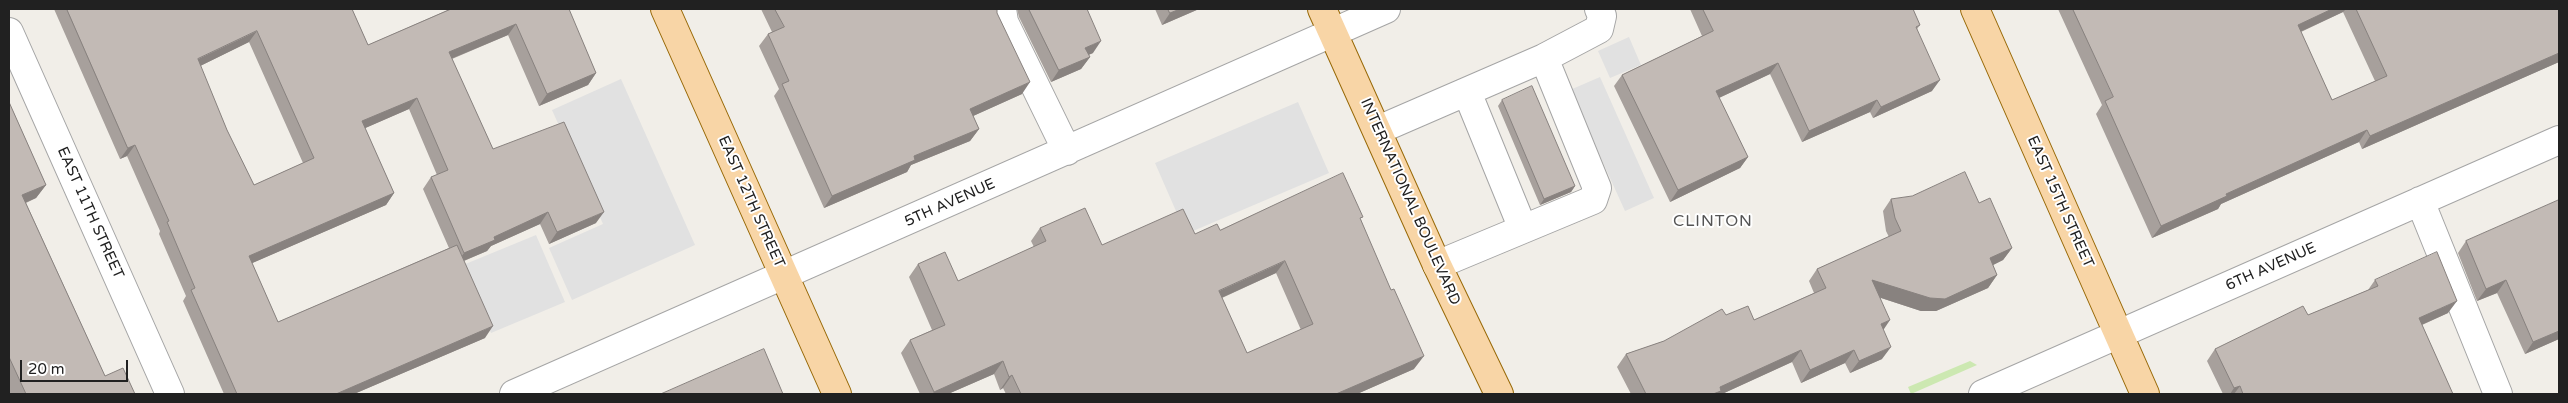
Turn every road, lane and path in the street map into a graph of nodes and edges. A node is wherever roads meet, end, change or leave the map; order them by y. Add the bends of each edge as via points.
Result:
1 (665, 9) edge
2 (1002, 9) edge
3 (1322, 9) edge
4 (1386, 9) edge
5 (1599, 9) edge
6 (1975, 9) edge
7 (9, 32) edge
8 (1333, 33) junction
9 (1544, 58) junction
10 (1467, 92) junction
11 (1378, 130) junction
12 (2559, 140) edge
13 (1067, 151) junction
14 (2420, 201) junction
15 (1523, 229) junction
16 (1438, 265) junction
17 (784, 276) junction
18 (2118, 334) junction
19 (170, 394) edge
20 (514, 394) edge
21 (837, 394) edge
22 (1499, 394) edge
23 (1982, 394) edge
24 (2145, 394) edge
25 (2498, 394) edge

1 - 17 main road, EAST 12TH STREET
2 - 13 street via 1004,22
3 - 8 main road, INTERNATIONAL BOULEVARD
4 - 8 street, 5TH AVENUE
5 - 9 street via 1602,16 1599,29
6 - 18 main road, EAST 15TH STREET
7 - 19 street, EAST 11TH STREET
8 - 11 main road, INTERNATIONAL BOULEVARD
8 - 13 street, 5TH AVENUE
9 - 10 street
9 - 15 street via 1597,188 1594,200
10 - 11 street
10 - 15 street
11 - 16 main road, INTERNATIONAL BOULEVARD
12 - 14 street, 6TH AVENUE
13 - 17 street, 5TH AVENUE
14 - 18 street, 6TH AVENUE
14 - 25 street
15 - 16 street
16 - 22 main road, INTERNATIONAL BOULEVARD
17 - 20 street, 5TH AVENUE
17 - 21 main road, EAST 12TH STREET
18 - 23 street, 6TH AVENUE
18 - 24 main road, EAST 15TH STREET

